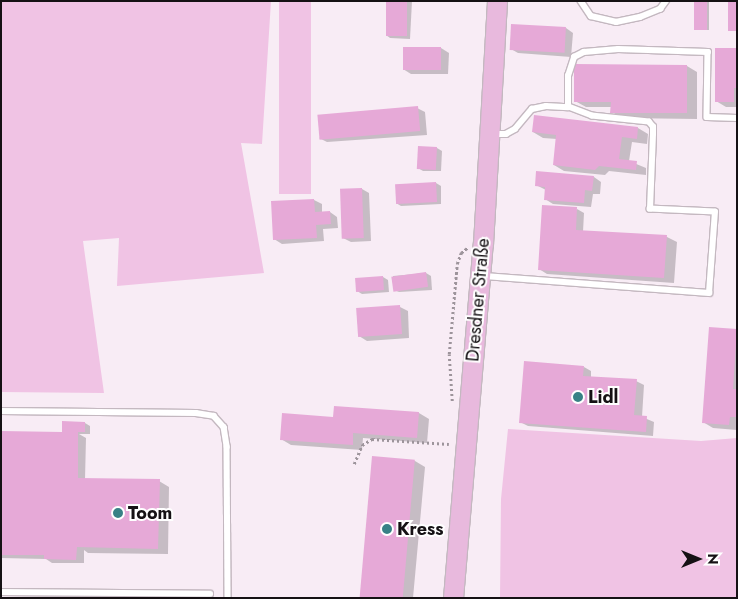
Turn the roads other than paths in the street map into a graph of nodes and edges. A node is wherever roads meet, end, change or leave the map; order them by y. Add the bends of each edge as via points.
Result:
1 (497, 1) edge
2 (581, 1) edge
3 (666, 1) edge
4 (568, 107) junction
5 (737, 118) edge
6 (490, 133) junction
7 (479, 276) junction
8 (1, 412) edge
9 (1, 592) edge
10 (210, 594) dead end
11 (228, 598) edge
12 (453, 598) edge

1 - 6 main road, Dresdner Straße
2 - 3 lane via 591,16 616,22 660,9
4 - 5 lane via 570,65 574,57 584,52 618,49 708,52 707,117
4 - 6 lane via 532,108 515,129 506,134
4 - 7 lane via 592,116 649,122 653,127 650,209 715,212 709,293
6 - 7 main road, Dresdner Straße
7 - 12 main road, Dresdner Straße
8 - 11 lane via 196,412 214,416 224,427 227,447
9 - 10 lane

